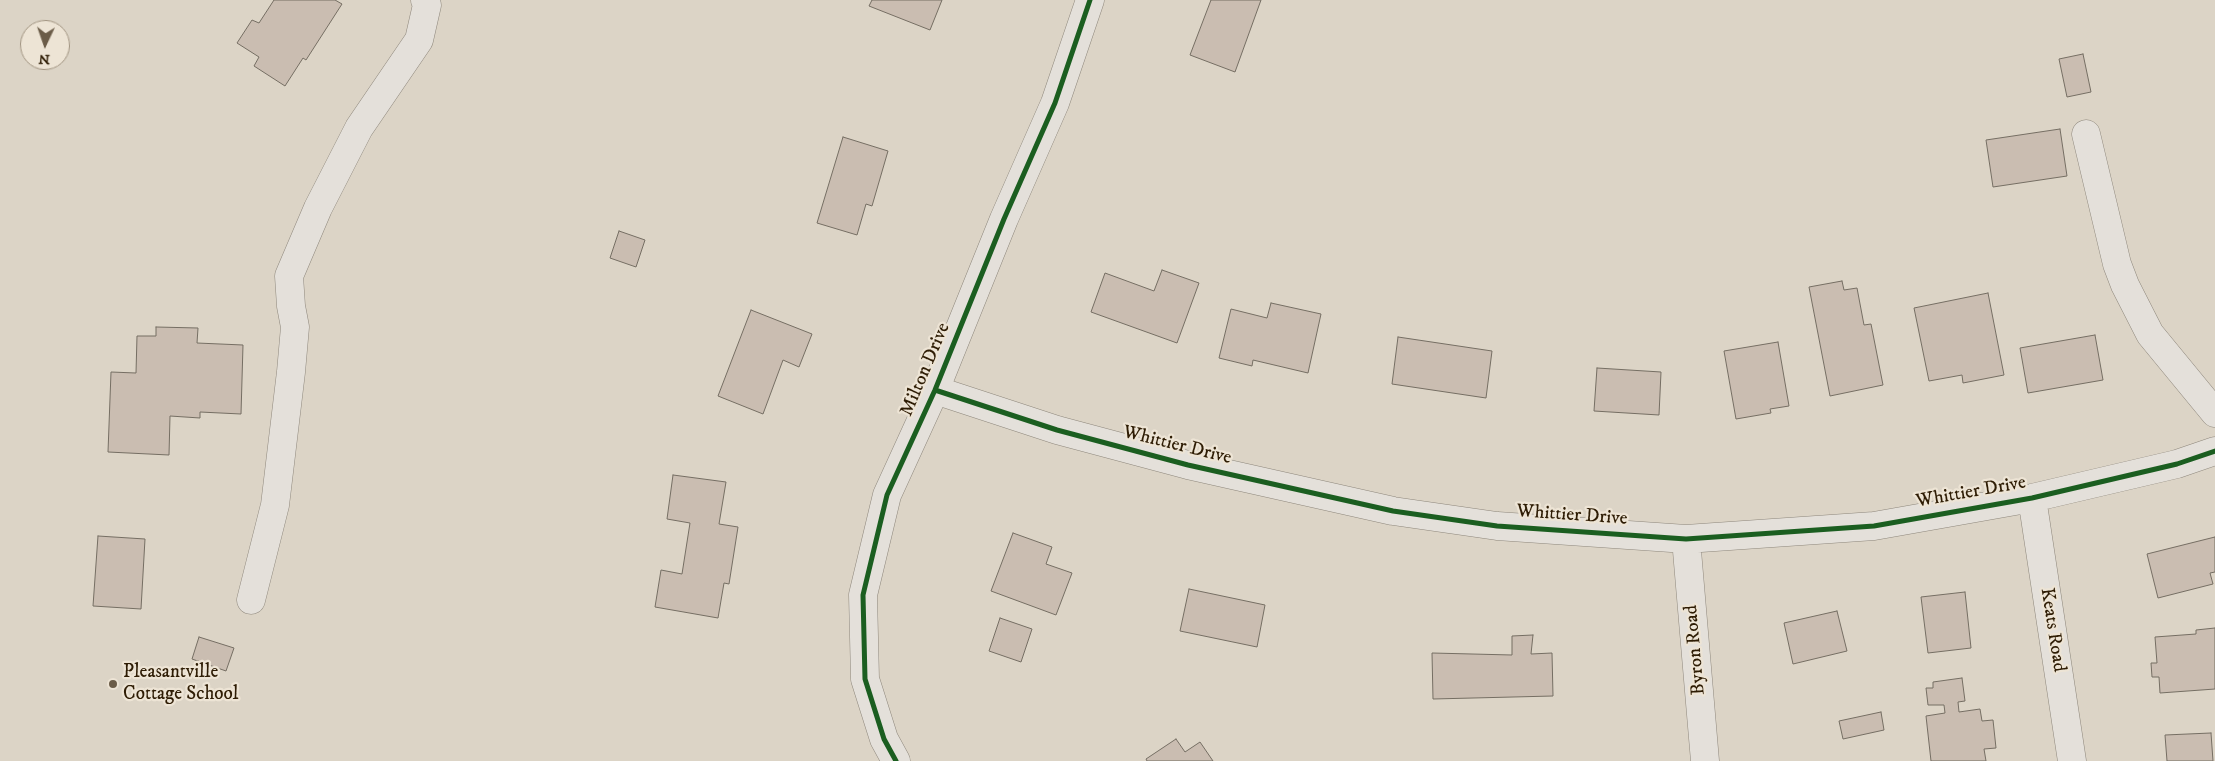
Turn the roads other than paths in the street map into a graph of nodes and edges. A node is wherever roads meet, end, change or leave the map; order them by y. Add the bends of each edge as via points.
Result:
1 (425, 0) edge
2 (1090, 0) edge
3 (2086, 134) dead end
4 (935, 390) junction
5 (2215, 414) edge
6 (2215, 450) edge
7 (2032, 498) junction
8 (1686, 538) junction
9 (251, 600) dead end
10 (896, 761) edge
11 (1705, 761) edge
12 (2072, 761) edge

1 - 9 street via 427,4 419,40 359,128 318,208 289,276 290,306 295,327 291,372 275,505
2 - 4 street, Milton Drive via 1054,104
3 - 5 street via 2125,285 2150,334
4 - 8 street, Whittier Drive via 1057,430 1188,465 1393,511 1498,526
4 - 10 street, Milton Drive via 887,495 863,595 866,679 884,739
6 - 7 street, Whittier Drive via 2177,464
7 - 8 street, Whittier Drive via 1874,526
7 - 12 street, Keats Road
8 - 11 street, Byron Road

